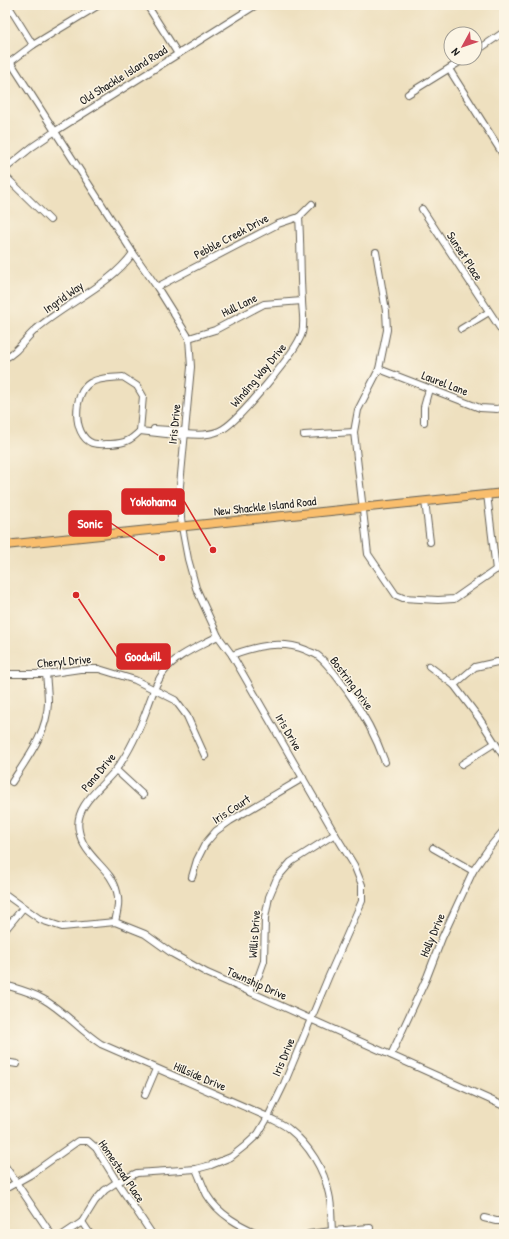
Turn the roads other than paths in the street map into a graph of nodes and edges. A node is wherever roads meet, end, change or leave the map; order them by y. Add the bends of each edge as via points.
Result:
1 (8, 5) edge
2 (99, 5) edge
3 (147, 5) edge
4 (256, 5) edge
5 (504, 32) edge
6 (33, 45) junction
7 (483, 46) edge
8 (178, 54) junction
9 (8, 64) edge
10 (455, 66) edge
11 (449, 70) junction
12 (408, 94) dead end
13 (54, 132) junction
14 (504, 156) edge
15 (5, 169) edge
16 (5, 176) edge
17 (312, 204) dead end
18 (422, 209) dead end
19 (300, 217) junction
20 (50, 220) dead end
21 (376, 252) dead end
22 (134, 254) junction
23 (157, 287) junction
24 (302, 300) junction
25 (489, 312) junction
26 (461, 329) dead end
27 (504, 334) edge
28 (189, 338) junction
29 (5, 358) edge
30 (379, 369) junction
31 (430, 389) junction
32 (504, 407) edge
33 (424, 422) dead end
34 (140, 429) junction
35 (354, 432) junction
36 (184, 434) junction
37 (304, 435) dead end
38 (504, 493) edge
39 (487, 494) junction
40 (425, 501) junction
41 (362, 507) junction
42 (182, 527) junction
43 (430, 542) dead end
44 (5, 545) edge
45 (504, 564) edge
46 (496, 570) junction
47 (218, 636) junction
48 (232, 655) junction
49 (504, 663) edge
50 (429, 666) dead end
51 (5, 674) edge
52 (46, 674) junction
53 (454, 686) junction
54 (154, 689) junction
55 (494, 743) junction
56 (204, 756) dead end
57 (504, 757) edge
58 (385, 762) dead end
59 (462, 764) dead end
60 (116, 770) junction
61 (303, 778) junction
62 (12, 782) dead end
63 (143, 795) dead end
64 (504, 830) edge
65 (335, 834) junction
66 (433, 848) dead end
67 (473, 871) junction
68 (192, 877) dead end
69 (5, 894) edge
70 (23, 908) junction
71 (115, 922) junction
72 (5, 930) edge
73 (5, 986) edge
74 (248, 991) junction
75 (310, 1019) junction
76 (391, 1055) junction
77 (5, 1062) edge
78 (17, 1064) dead end
79 (156, 1069) junction
80 (145, 1095) dead end
81 (504, 1106) edge
82 (268, 1117) junction
83 (5, 1166) edge
84 (196, 1169) junction
85 (16, 1182) junction
86 (117, 1182) junction
87 (5, 1189) edge
88 (484, 1218) dead end
89 (504, 1221) edge
90 (82, 1222) junction
91 (370, 1228) dead end
92 (332, 1231) junction
93 (50, 1234) edge
94 (64, 1234) edge
95 (90, 1234) edge
96 (152, 1234) edge
97 (259, 1234) edge
98 (309, 1234) edge

1 - 6 street
2 - 6 street
3 - 8 street
4 - 8 street, Old Shackle Island Road
5 - 7 street
6 - 9 street
8 - 13 street, Old Shackle Island Road
9 - 13 street, Iris Drive
10 - 11 street
11 - 12 street
11 - 14 street
13 - 15 street, Old Shackle Island Road
13 - 22 street, Iris Drive
16 - 20 street
17 - 19 street, Pebble Creek Drive
18 - 25 street, Sunset Place
19 - 23 street, Pebble Creek Drive via 278,224
19 - 24 street, Winding Way Drive
21 - 30 street via 387,330
22 - 23 street, Iris Drive
22 - 29 street, Ingrid Way via 117,272 35,330 13,354
23 - 28 street, Iris Drive
24 - 28 street, Hull Lane via 264,304 215,330
24 - 36 street, Winding Way Drive via 304,320 297,345 234,422 222,430 204,435
25 - 26 street
25 - 27 street, Sunset Place
28 - 36 street, Iris Drive via 191,367
30 - 31 street, Laurel Lane
30 - 35 street via 358,410
31 - 32 street, Laurel Lane via 480,408
31 - 33 street via 424,407
34 - 34 street via 126,442 101,444 89,441 80,433 78,427 78,402 82,392 91,382 102,379 123,377 131,380 143,396
34 - 36 street, Winding Way Drive
35 - 37 street
35 - 41 street
36 - 42 street, Iris Drive via 179,496
38 - 39 main road, New Shackle Island Road
39 - 40 main road, New Shackle Island Road
39 - 46 street
40 - 41 main road, New Shackle Island Road
40 - 43 street
41 - 42 main road, New Shackle Island Road
41 - 46 street via 368,554 396,595 403,598 454,599
42 - 44 main road, New Shackle Island Road
42 - 47 street, Iris Drive via 196,588
45 - 46 street
47 - 48 street, Iris Drive
47 - 54 street, Pana Drive via 177,658 163,672
48 - 58 street, Bostring Drive via 271,644 298,647 316,655 334,672 366,720
48 - 61 street, Iris Drive
49 - 53 street via 475,667
50 - 53 street
51 - 52 street, Cheryl Drive
52 - 54 street, Cheryl Drive via 99,669
52 - 62 street via 46,718 34,749
53 - 55 street via 479,718
54 - 56 street, Cheryl Drive via 175,700 187,716
54 - 60 street, Pana Drive via 135,738
55 - 57 street
55 - 59 street
60 - 63 street
60 - 71 street, Pana Drive via 84,806 78,830 83,845 111,878 117,892 118,908
61 - 65 street, Iris Drive
61 - 68 street, Iris Court via 216,831 205,844
64 - 67 street, Holly Drive
65 - 74 street, Willis Drive via 291,862 277,878 269,897 265,918 264,961 259,975
65 - 75 street, Iris Drive via 354,865 362,885 362,901
66 - 67 street
67 - 76 street, Holly Drive
69 - 70 street, Township Drive
70 - 71 street, Township Drive via 41,920 62,927
70 - 72 street
71 - 74 street, Township Drive via 145,934 206,973
73 - 79 street, Hillside Drive via 26,991 43,999 101,1044
74 - 75 street, Township Drive
75 - 76 street, Township Drive
75 - 82 street, Iris Drive
76 - 81 street, Township Drive
77 - 78 street
79 - 80 street
79 - 82 street, Hillside Drive
82 - 84 street, Iris Drive via 258,1134 230,1157
82 - 92 street, Hillside Drive via 289,1129 317,1162 330,1195
83 - 85 street
84 - 86 street, Iris Drive via 137,1173
84 - 97 street via 207,1195 220,1212
85 - 86 street, Homestead Place via 78,1141 88,1142 96,1148
85 - 87 street, Homestead Place
85 - 93 street
86 - 90 street, Iris Drive via 95,1200
86 - 96 street, Homestead Place
88 - 89 street
90 - 94 street, Iris Drive
90 - 95 street
91 - 92 street
92 - 98 street

